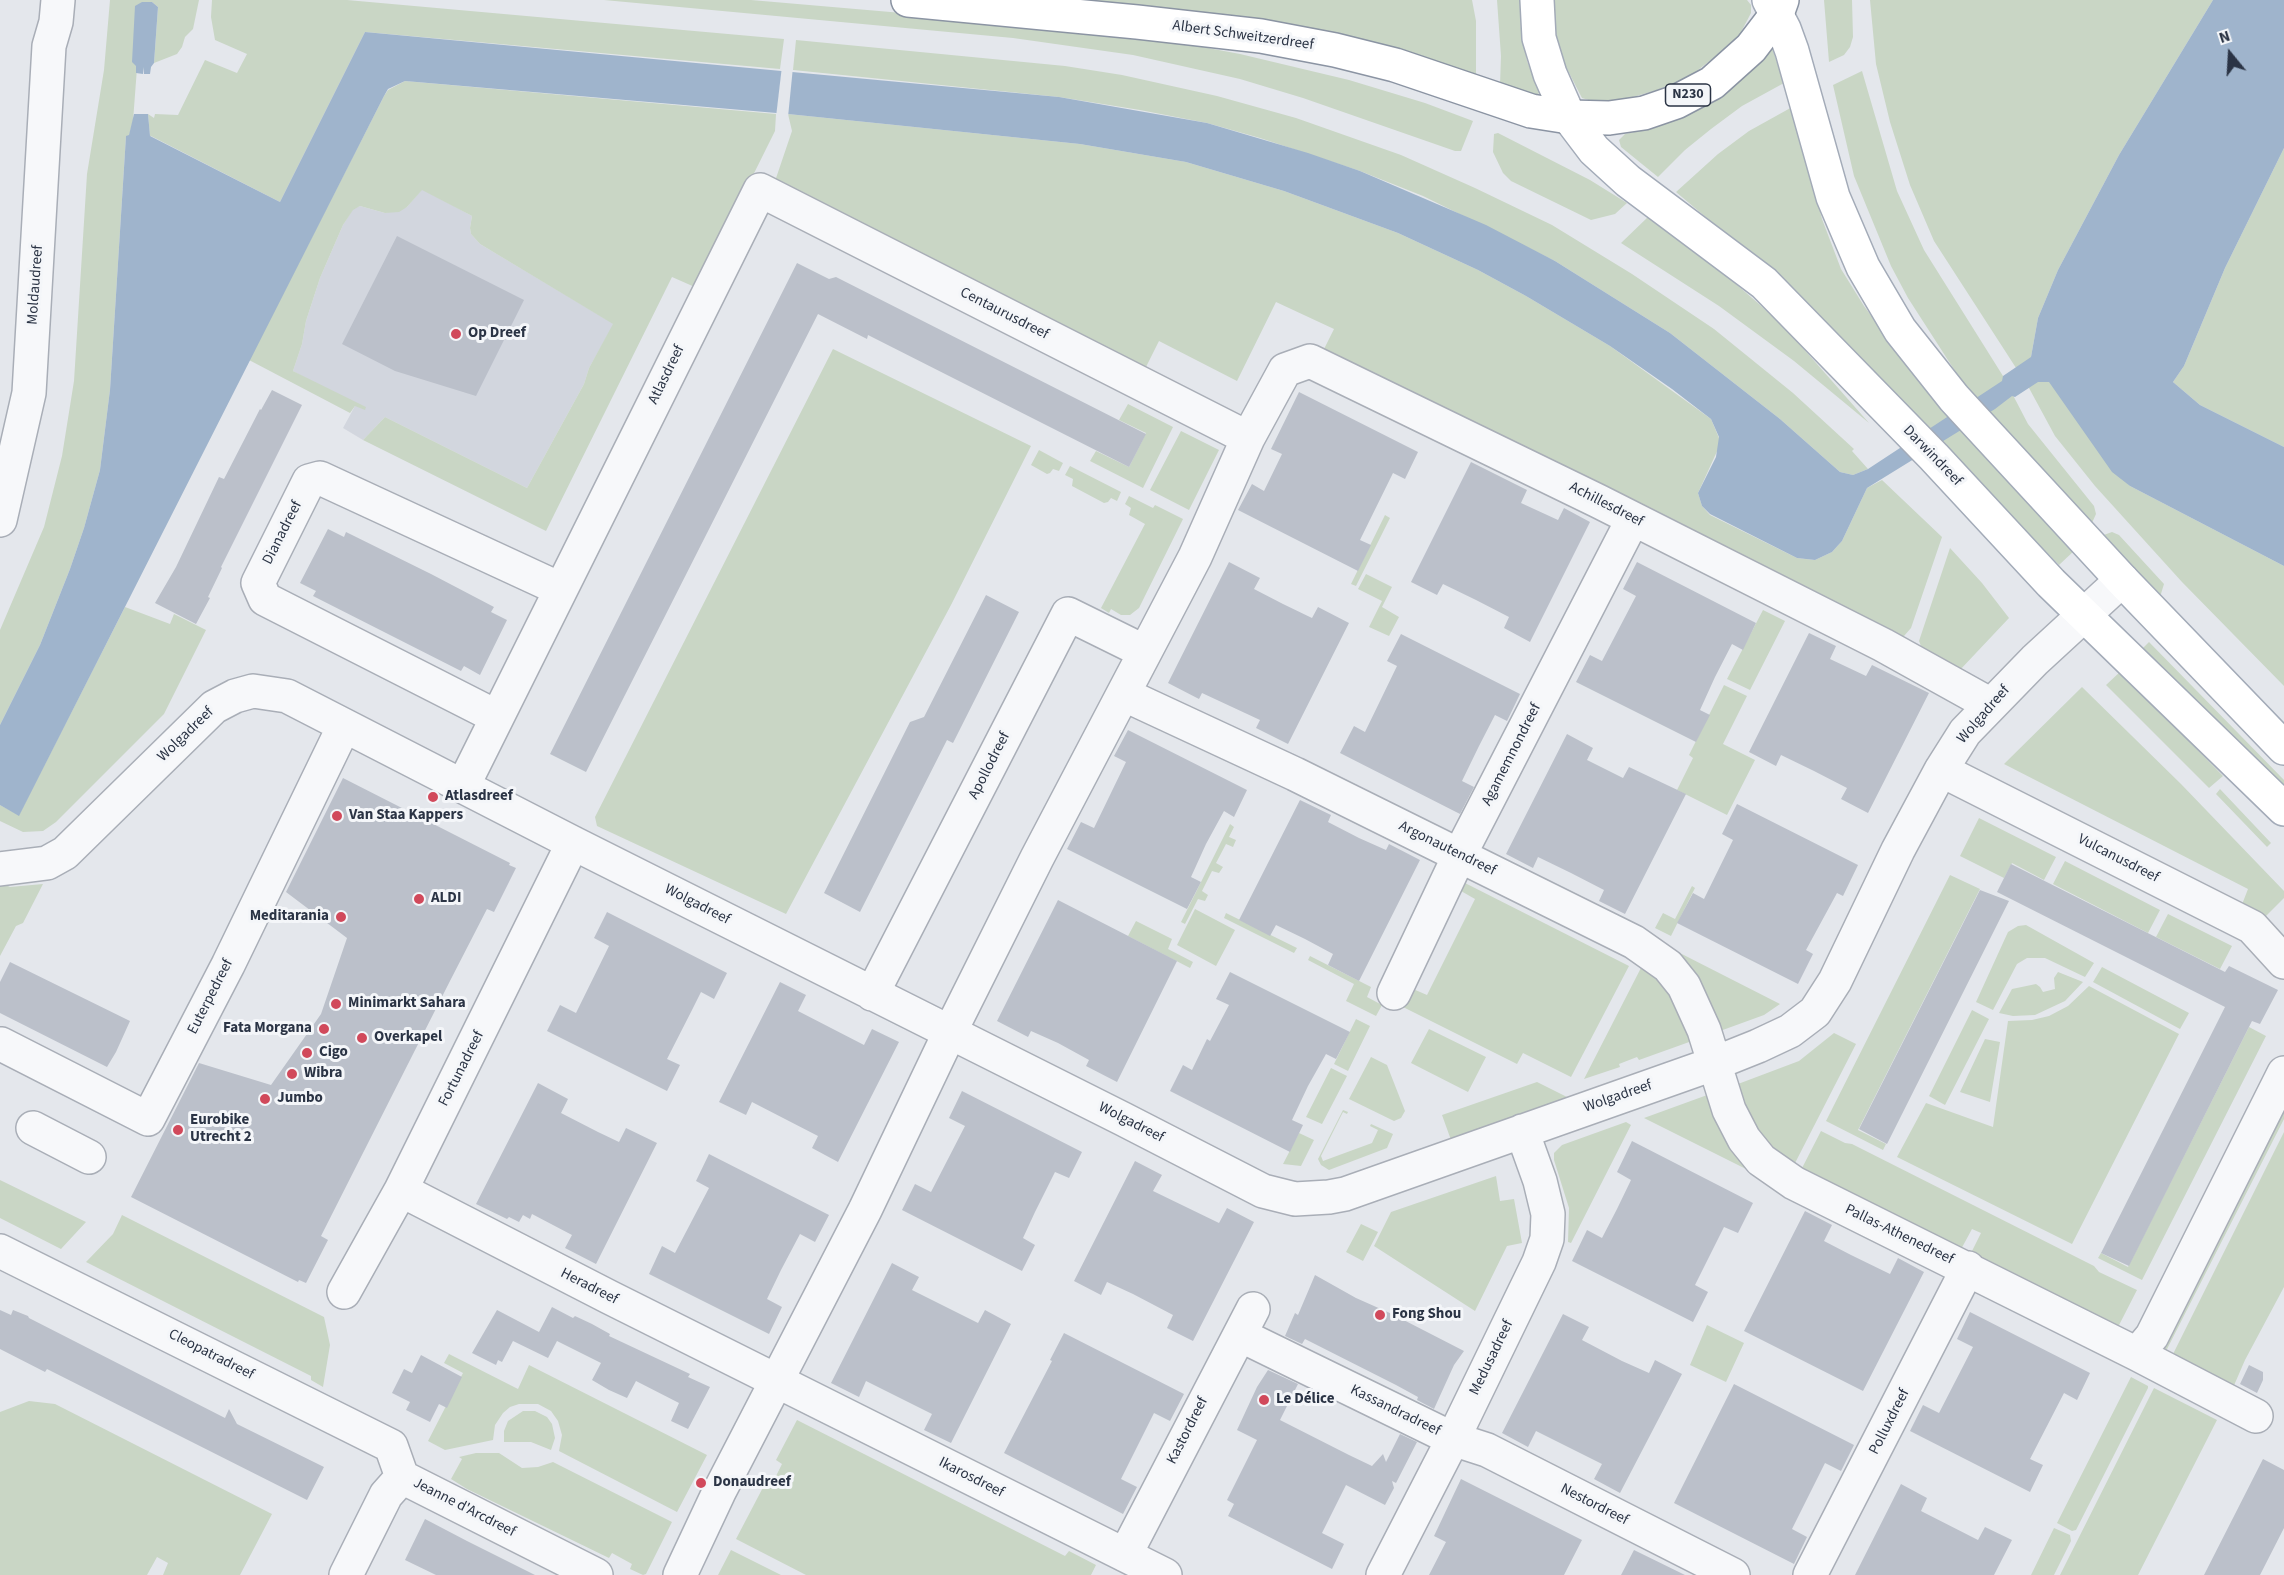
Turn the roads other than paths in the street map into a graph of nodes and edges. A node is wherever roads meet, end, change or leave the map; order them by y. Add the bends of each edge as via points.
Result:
1 (39, 0) edge
2 (58, 0) edge
3 (908, 0) edge
4 (1537, 0) edge
5 (1776, 5) edge
6 (49, 46) junction
7 (1569, 117) junction
8 (760, 190) joint
9 (1248, 438) junction
10 (7, 457) edge
11 (1633, 519) junction
12 (0, 520) edge
13 (2122, 580) junction
14 (560, 589) junction
15 (2084, 615) junction
16 (1144, 652) junction
17 (1123, 694) junction
18 (1991, 705) junction
19 (497, 717) junction
20 (344, 726) junction
21 (2284, 748) edge
22 (1941, 770) junction
23 (463, 786) junction
24 (2284, 809) edge
25 (573, 843) junction
26 (0, 847) edge
27 (1460, 854) junction
28 (13, 868) edge
29 (2284, 962) edge
30 (1394, 993) dead end
31 (872, 994) junction
32 (950, 1032) junction
33 (1, 1044) edge
34 (1713, 1064) junction
35 (2284, 1073) edge
36 (33, 1128) dead end
37 (1522, 1131) junction
38 (89, 1157) dead end
39 (402, 1190) junction
40 (0, 1251) edge
41 (1968, 1268) junction
42 (344, 1292) dead end
43 (1246, 1322) joint
44 (2137, 1354) junction
45 (778, 1380) junction
46 (2256, 1416) dead end
47 (1453, 1439) junction
48 (402, 1477) junction
49 (1125, 1555) junction
50 (346, 1575) edge
51 (596, 1575) edge
52 (680, 1575) edge
53 (1165, 1575) edge
54 (1383, 1575) edge
55 (1733, 1575) edge
56 (1810, 1575) edge

1 - 6 street, Moldaudreef via 39,22
2 - 6 street, Moldaudreef
3 - 7 main road, Albert Schweitzerdreef / N230 via 1261,36 1395,65 1531,111
4 - 7 main road, Darwindreef via 1539,38
5 - 7 main road, N230 via 1751,48 1712,83 1644,113
5 - 13 main road via 1833,197 1863,267 1900,330 1954,398
6 - 10 street, Moldaudreef via 29,393
7 - 15 main road, Darwindreef via 1594,150 1628,181 1764,283
8 - 9 street, Centaurusdreef
8 - 14 street, Atlasdreef
9 - 11 street, Achillesdreef via 1285,370 1310,361
9 - 16 street via 1210,525
10 - 12 street, Moldaudreef
11 - 18 street, Achillesdreef via 1883,645
11 - 27 street, Agamemnondreef
13 - 15 street, Wolgadreef
13 - 21 main road
14 - 19 street, Atlasdreef
14 - 19 street, Dianadreef via 320,478 309,481 258,583 264,599
15 - 18 street, Wolgadreef
15 - 24 main road, Darwindreef
16 - 17 street
16 - 31 street, Apollodreef via 1068,614
17 - 27 street, Argonautendreef
17 - 32 street
18 - 22 street, Wolgadreef via 1965,732
19 - 23 street, Atlasdreef
20 - 23 street, Wolgadreef
20 - 28 street, Wolgadreef via 287,696 253,691 235,696 214,707 65,853 48,863
20 - 33 street, Euterpedreef via 148,1119
22 - 29 street, Vulcanusdreef via 2252,927
22 - 34 street, Wolgadreef via 1835,981 1815,1012 1790,1031
23 - 25 street, Wolgadreef
25 - 31 street, Wolgadreef
25 - 39 street, Fortunadreef
26 - 28 street, Wolgadreef
27 - 30 street, Agamemnondreef
27 - 34 street, Argonautendreef via 1634,942 1668,966 1684,986 1704,1030
31 - 32 street, Wolgadreef
32 - 37 street, Wolgadreef via 1263,1191 1295,1200 1346,1194
32 - 45 street
34 - 37 street, Wolgadreef
34 - 41 street, Pallas-Athenedreef via 1734,1120 1761,1160 1794,1183
35 - 44 street via 2152,1336
36 - 38 street
37 - 47 street, Medusadreef via 1540,1180 1548,1214 1548,1239
39 - 42 street, Fortunadreef
39 - 45 street, Heradreef via 609,1298
40 - 48 street, Cleopatradreef via 391,1446
41 - 44 street, Pallas-Athenedreef
41 - 56 street, Polluxdreef
43 - 47 street, Kassandradreef
43 - 49 street, Kastordreef
44 - 46 street, Pallas-Athenedreef
45 - 49 street, Ikarosdreef
45 - 52 street
47 - 54 street, Medusadreef
47 - 55 street, Nestordreef via 1487,1450
48 - 50 street, Jeanne d'Arcdreef via 386,1495
48 - 51 street, Jeanne d'Arcdreef
49 - 53 street, Ikarosdreef

